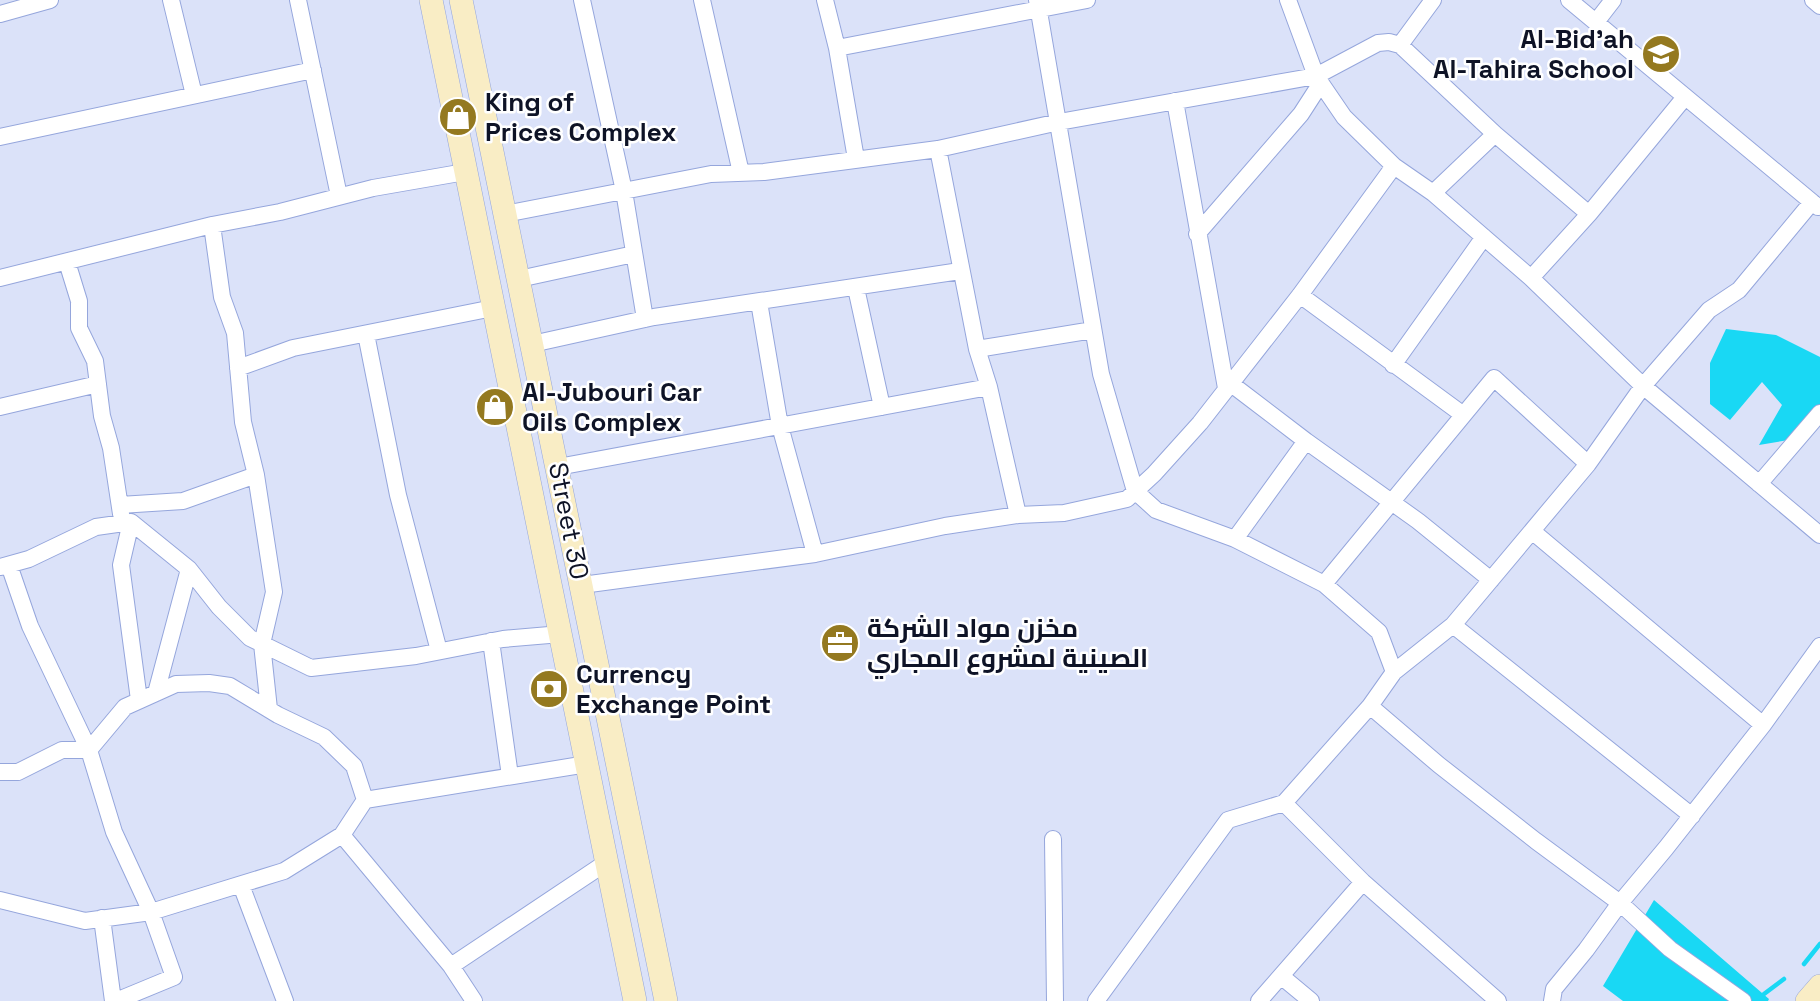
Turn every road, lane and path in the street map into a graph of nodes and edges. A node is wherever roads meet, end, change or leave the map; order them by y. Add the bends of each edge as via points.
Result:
1 (49, 0) edge
2 (171, 0) edge
3 (298, 0) edge
4 (431, 0) edge
5 (461, 0) edge
6 (582, 0) edge
7 (702, 0) edge
8 (825, 0) edge
9 (1087, 0) edge
10 (1288, 0) edge
11 (1433, 0) edge
12 (1569, 0) edge
13 (1613, 0) edge
14 (1813, 0) edge
15 (1038, 5) edge
16 (1820, 6) edge
17 (0, 14) edge
18 (1596, 22) junction
19 (1400, 45) junction
20 (837, 48) junction
21 (313, 70) junction
22 (1318, 79) junction
23 (194, 95) junction
24 (1685, 97) junction
25 (1175, 101) junction
26 (1059, 122) junction
27 (1495, 134) junction
28 (0, 137) edge
29 (938, 149) junction
30 (856, 159) junction
31 (1394, 166) junction
32 (465, 172) junction
33 (741, 173) junction
34 (624, 191) junction
35 (1433, 193) junction
36 (339, 196) junction
37 (1816, 205) edge
38 (505, 214) junction
39 (1590, 214) junction
40 (212, 225) junction
41 (1197, 234) junction
42 (1484, 237) junction
43 (634, 254) junction
44 (67, 262) junction
45 (960, 271) junction
46 (0, 278) edge
47 (1531, 278) junction
48 (519, 279) junction
49 (856, 288) junction
50 (1300, 295) junction
51 (759, 302) junction
52 (493, 308) junction
53 (645, 318) junction
54 (1093, 330) junction
55 (366, 334) junction
56 (532, 344) junction
57 (977, 349) junction
58 (1393, 365) junction
59 (238, 368) junction
60 (98, 384) junction
61 (1228, 386) junction
62 (1643, 386) junction
63 (989, 387) junction
64 (0, 407) edge
65 (882, 407) junction
66 (1820, 413) edge
67 (1462, 414) junction
68 (780, 426) junction
69 (1306, 441) junction
70 (1588, 464) junction
71 (558, 467) junction
72 (256, 475) junction
73 (1759, 484) junction
74 (1135, 491) junction
75 (1392, 504) junction
76 (120, 505) junction
77 (1018, 515) junction
78 (127, 523) junction
79 (1532, 530) junction
80 (1820, 535) edge
81 (1236, 539) junction
82 (815, 554) junction
83 (5, 566) edge
84 (189, 569) junction
85 (1491, 580) junction
86 (582, 584) junction
87 (1324, 584) junction
88 (1453, 625) junction
89 (561, 634) junction
90 (491, 641) junction
91 (262, 644) junction
92 (1820, 646) edge
93 (439, 651) junction
94 (1394, 672) junction
95 (156, 693) junction
96 (139, 700) junction
97 (1370, 706) junction
98 (269, 709) junction
99 (1763, 725) junction
100 (89, 750) junction
101 (587, 764) junction
102 (0, 772) edge
103 (510, 776) junction
104 (365, 800) junction
105 (1284, 803) junction
106 (1692, 816) junction
107 (342, 835) junction
108 (1053, 839) dead end
109 (607, 862) junction
110 (1363, 882) junction
111 (241, 885) junction
112 (0, 900) edge
113 (1620, 903) junction
114 (151, 912) junction
115 (102, 918) junction
116 (451, 966) junction
117 (1281, 976) junction
118 (1820, 986) edge
119 (114, 1001) edge
120 (285, 1001) edge
121 (474, 1001) edge
122 (635, 1001) edge
123 (666, 1001) edge
124 (1055, 1001) edge
125 (1096, 1001) edge
126 (1259, 1001) edge
127 (1311, 1001) edge
128 (1498, 1001) edge
129 (1552, 1001) edge
130 (1743, 1001) edge
131 (1807, 1001) edge

1 - 17 street
2 - 23 street
3 - 21 street
4 - 32 street, Street 30
5 - 38 street, Street 30
6 - 34 street
7 - 33 street
8 - 20 street
9 - 15 street
10 - 22 street
11 - 19 street
12 - 18 street
13 - 18 street
14 - 16 street
15 - 20 street
15 - 26 street
18 - 24 street
19 - 22 street via 1378,43
19 - 27 street
20 - 30 street
21 - 23 street
21 - 36 street
22 - 25 street
22 - 31 street via 1344,117
22 - 41 street via 1301,114
23 - 28 street
24 - 37 street
24 - 39 street
25 - 26 street
25 - 41 street
26 - 29 street
26 - 54 street
27 - 35 street
27 - 39 street
29 - 30 street
29 - 45 street
30 - 33 street
31 - 35 street
31 - 50 street
32 - 36 street
32 - 52 street, Street 30
33 - 34 street via 711,174
34 - 38 street
34 - 43 street
35 - 42 street
36 - 40 street
37 - 62 street via 1739,290 1709,310
38 - 48 street, Street 30
39 - 47 street
40 - 44 street
40 - 59 street
41 - 61 street
42 - 47 street
42 - 58 street
43 - 48 street
43 - 53 street
44 - 46 street
44 - 60 street via 79,301 79,328 95,361
45 - 49 street
45 - 57 street
47 - 62 street
48 - 56 street, Street 30
49 - 51 street
49 - 65 street
50 - 58 street
50 - 61 street
51 - 53 street
51 - 68 street
52 - 55 street
52 - 89 street, Street 30
53 - 56 street
54 - 57 street
54 - 74 street
55 - 59 street via 293,348
55 - 93 street via 398,495
56 - 71 street, Street 30
57 - 63 street
58 - 67 street
59 - 72 street via 243,422
60 - 64 street
60 - 76 street
61 - 69 street
61 - 74 street via 1200,423
62 - 70 street
62 - 73 street
63 - 65 street
63 - 77 street
65 - 68 street
66 - 73 street
67 - 70 street via 1494,377
67 - 75 street
68 - 71 street
68 - 82 street
69 - 75 street
69 - 81 street
70 - 79 street
71 - 86 street, Street 30
72 - 76 street via 183,501
72 - 91 street via 274,592
73 - 80 street
74 - 77 street via 1126,499 1064,513
74 - 81 street via 1156,510
75 - 85 street
75 - 87 street
76 - 78 street
77 - 82 street
78 - 83 street via 96,527
78 - 84 street
78 - 96 street via 121,565
79 - 85 street
79 - 99 street
81 - 87 street
82 - 86 street
83 - 100 street
84 - 91 street via 219,607
84 - 95 street
85 - 88 street
86 - 123 street, Street 30
87 - 94 street via 1379,632
88 - 94 street
88 - 106 street
89 - 90 street
89 - 101 street, Street 30
90 - 93 street
90 - 103 street
91 - 93 street via 311,668
91 - 98 street
92 - 99 street
94 - 97 street
95 - 96 street
95 - 98 street via 176,684 209,683 230,686
96 - 100 street via 125,707
97 - 105 street
97 - 113 street via 1439,765
98 - 104 street via 324,737 354,766
99 - 106 street
100 - 102 street via 62,750 18,772
100 - 114 street via 114,832
101 - 103 street
101 - 109 street, Street 30
103 - 104 street
104 - 107 street
105 - 110 street
105 - 125 street via 1228,820
106 - 113 street
107 - 111 street via 284,871
107 - 116 street
108 - 124 street
109 - 116 street
109 - 122 street, Street 30
110 - 117 street
110 - 128 street
111 - 114 street
111 - 120 street
112 - 115 street via 85,921
113 - 129 street via 1554,989
113 - 130 street via 1670,949
114 - 115 street
114 - 119 street via 174,977
115 - 119 street
116 - 121 street
117 - 126 street
117 - 127 street
118 - 131 street

